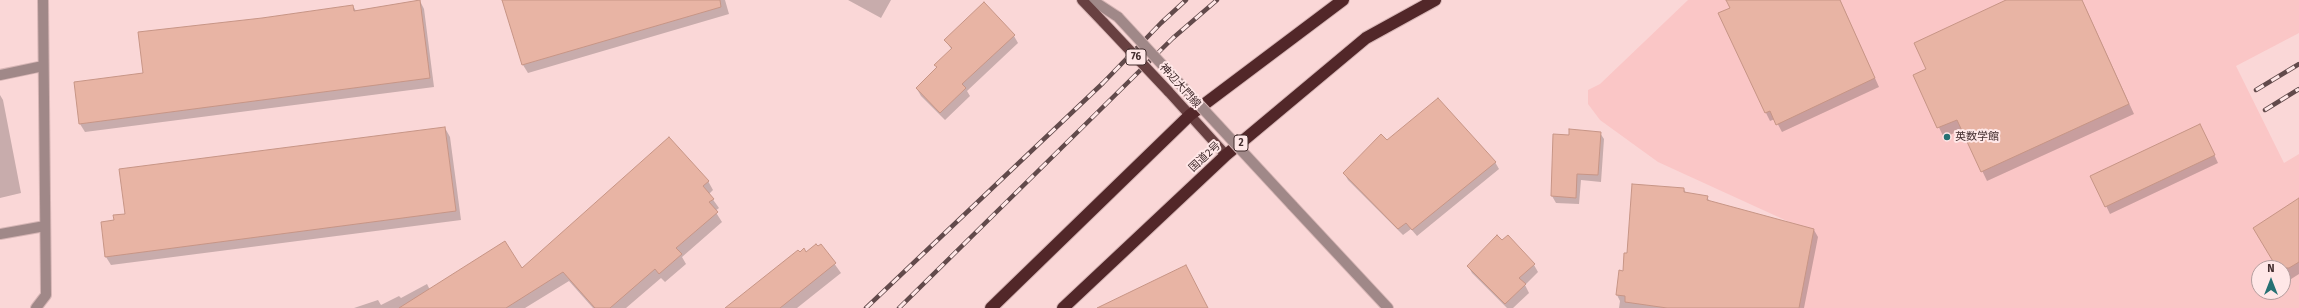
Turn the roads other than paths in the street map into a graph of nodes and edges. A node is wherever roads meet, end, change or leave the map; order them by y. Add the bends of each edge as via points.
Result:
1 (44, 0) edge
2 (1082, 0) edge
3 (1092, 0) edge
4 (1102, 0) edge
5 (1343, 0) edge
6 (1435, 0) edge
7 (1118, 17) junction
8 (44, 66) junction
9 (0, 75) edge
10 (1190, 116) junction
11 (1226, 155) junction
12 (45, 226) junction
13 (0, 234) edge
14 (36, 308) edge
15 (991, 308) edge
16 (1064, 308) edge
17 (1388, 308) edge

1 - 8 street
2 - 10 main road, 神辺大門線 / 76, bridge
3 - 7 street
4 - 7 street
5 - 10 highway
6 - 11 highway, 国道2号 / 2 via 1366,38
7 - 17 street, bridge
8 - 9 street
8 - 12 street
10 - 11 main road, 神辺大門線 / 76
10 - 15 highway
11 - 16 highway, 国道2号 / 2
12 - 13 street
12 - 14 street via 46,295

